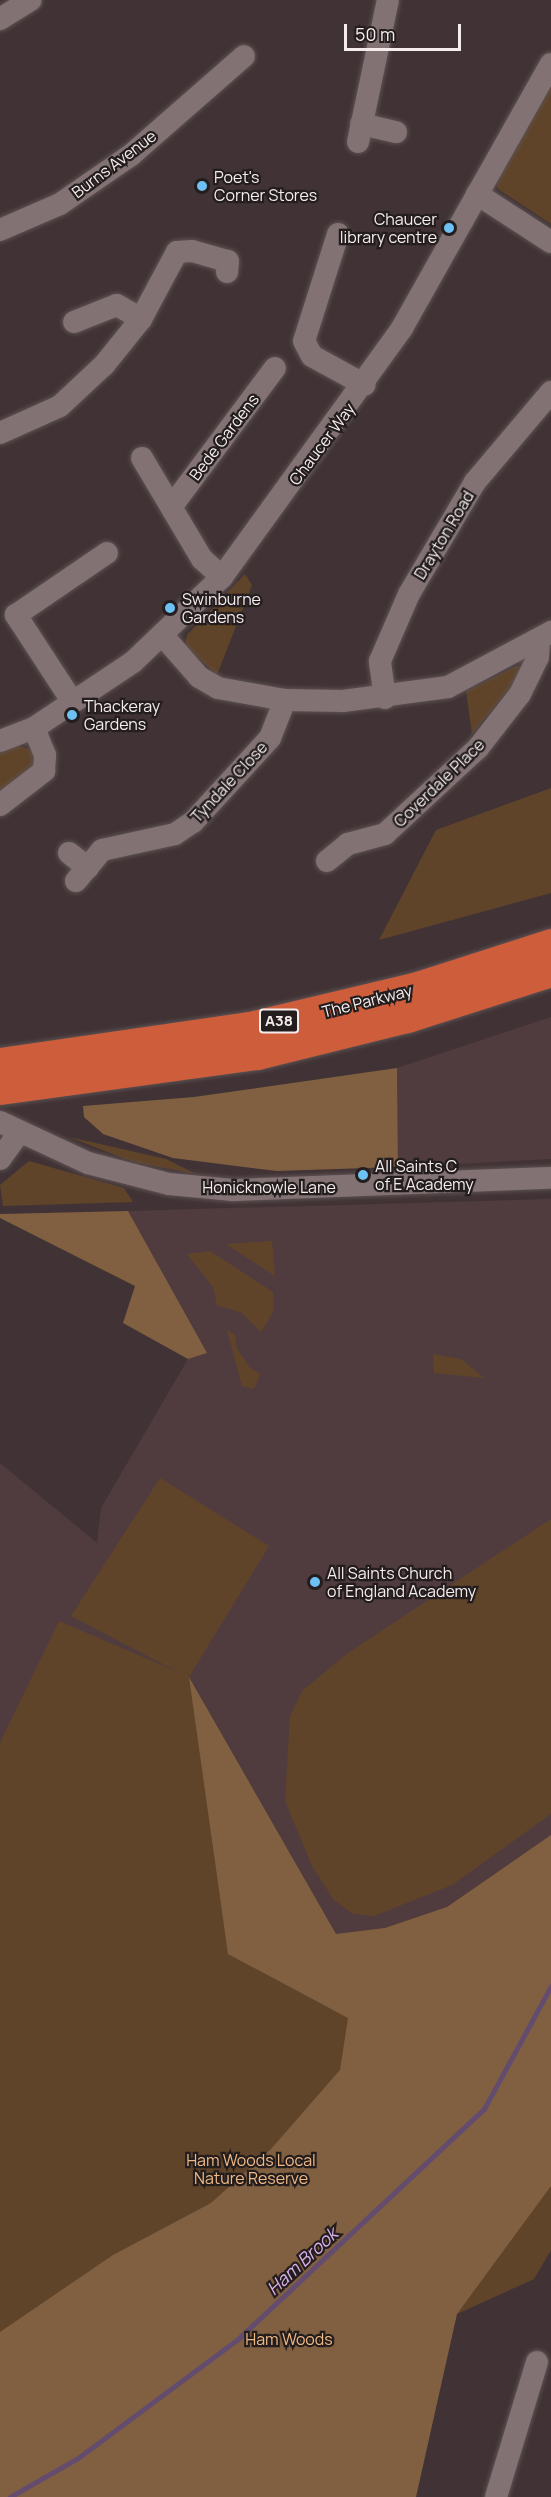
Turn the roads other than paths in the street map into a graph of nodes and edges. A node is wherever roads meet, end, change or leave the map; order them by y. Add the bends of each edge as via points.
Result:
1 (30, 0) edge
2 (388, 0) edge
3 (0, 19) edge
4 (244, 56) dead end
5 (551, 64) edge
6 (396, 132) dead end
7 (477, 194) junction
8 (0, 230) edge
9 (338, 234) dead end
10 (551, 242) edge
11 (227, 272) dead end
12 (141, 319) junction
13 (74, 322) dead end
14 (275, 368) dead end
15 (365, 385) junction
16 (551, 392) edge
17 (0, 434) edge
18 (142, 458) dead end
19 (172, 506) junction
20 (107, 553) dead end
21 (222, 577) junction
22 (164, 637) junction
23 (545, 637) edge
24 (385, 698) junction
25 (285, 700) junction
26 (72, 701) junction
27 (34, 728) junction
28 (0, 741) edge
29 (0, 805) edge
30 (69, 853) dead end
31 (327, 861) dead end
32 (551, 945) edge
33 (551, 970) edge
34 (0, 1064) edge
35 (0, 1088) edge
36 (9, 1128) edge
37 (0, 1159) edge
38 (551, 1178) edge
39 (537, 2362) dead end
40 (496, 2497) edge

1 - 3 street
2 - 6 street via 359,133
4 - 8 street, Burns Avenue via 131,155 60,204
5 - 7 street, Chaucer Way
7 - 10 street
7 - 15 street, Chaucer Way via 446,258
9 - 15 street via 304,341 312,356
11 - 12 street via 228,261 192,250 177,252
12 - 13 street via 117,305
12 - 17 street via 122,346 60,406
14 - 19 street, Bede Gardens
15 - 21 street, Chaucer Way
16 - 24 street, Drayton Road via 475,482 404,604 380,661
18 - 19 street
19 - 21 street via 202,560
20 - 26 street via 16,615
21 - 22 street, Chaucer Way
22 - 25 street via 198,677 218,688
22 - 26 street, Chaucer Way
23 - 24 street via 448,687
23 - 31 street, Coverdale Place via 520,694 478,748 385,834 348,844
24 - 25 street
25 - 30 street, Tyndale Close via 270,738 193,822 176,834 102,850 82,875
26 - 27 street, Chaucer Way
27 - 28 street, Chaucer Way
27 - 29 street via 45,755 44,771
32 - 34 highway, The Parkway / A38 via 418,988 250,1028
33 - 35 highway, The Parkway / A38 via 407,1016 256,1053
36 - 37 street
36 - 38 street, Honicknowle Lane via 147,1180 233,1190
39 - 40 street

